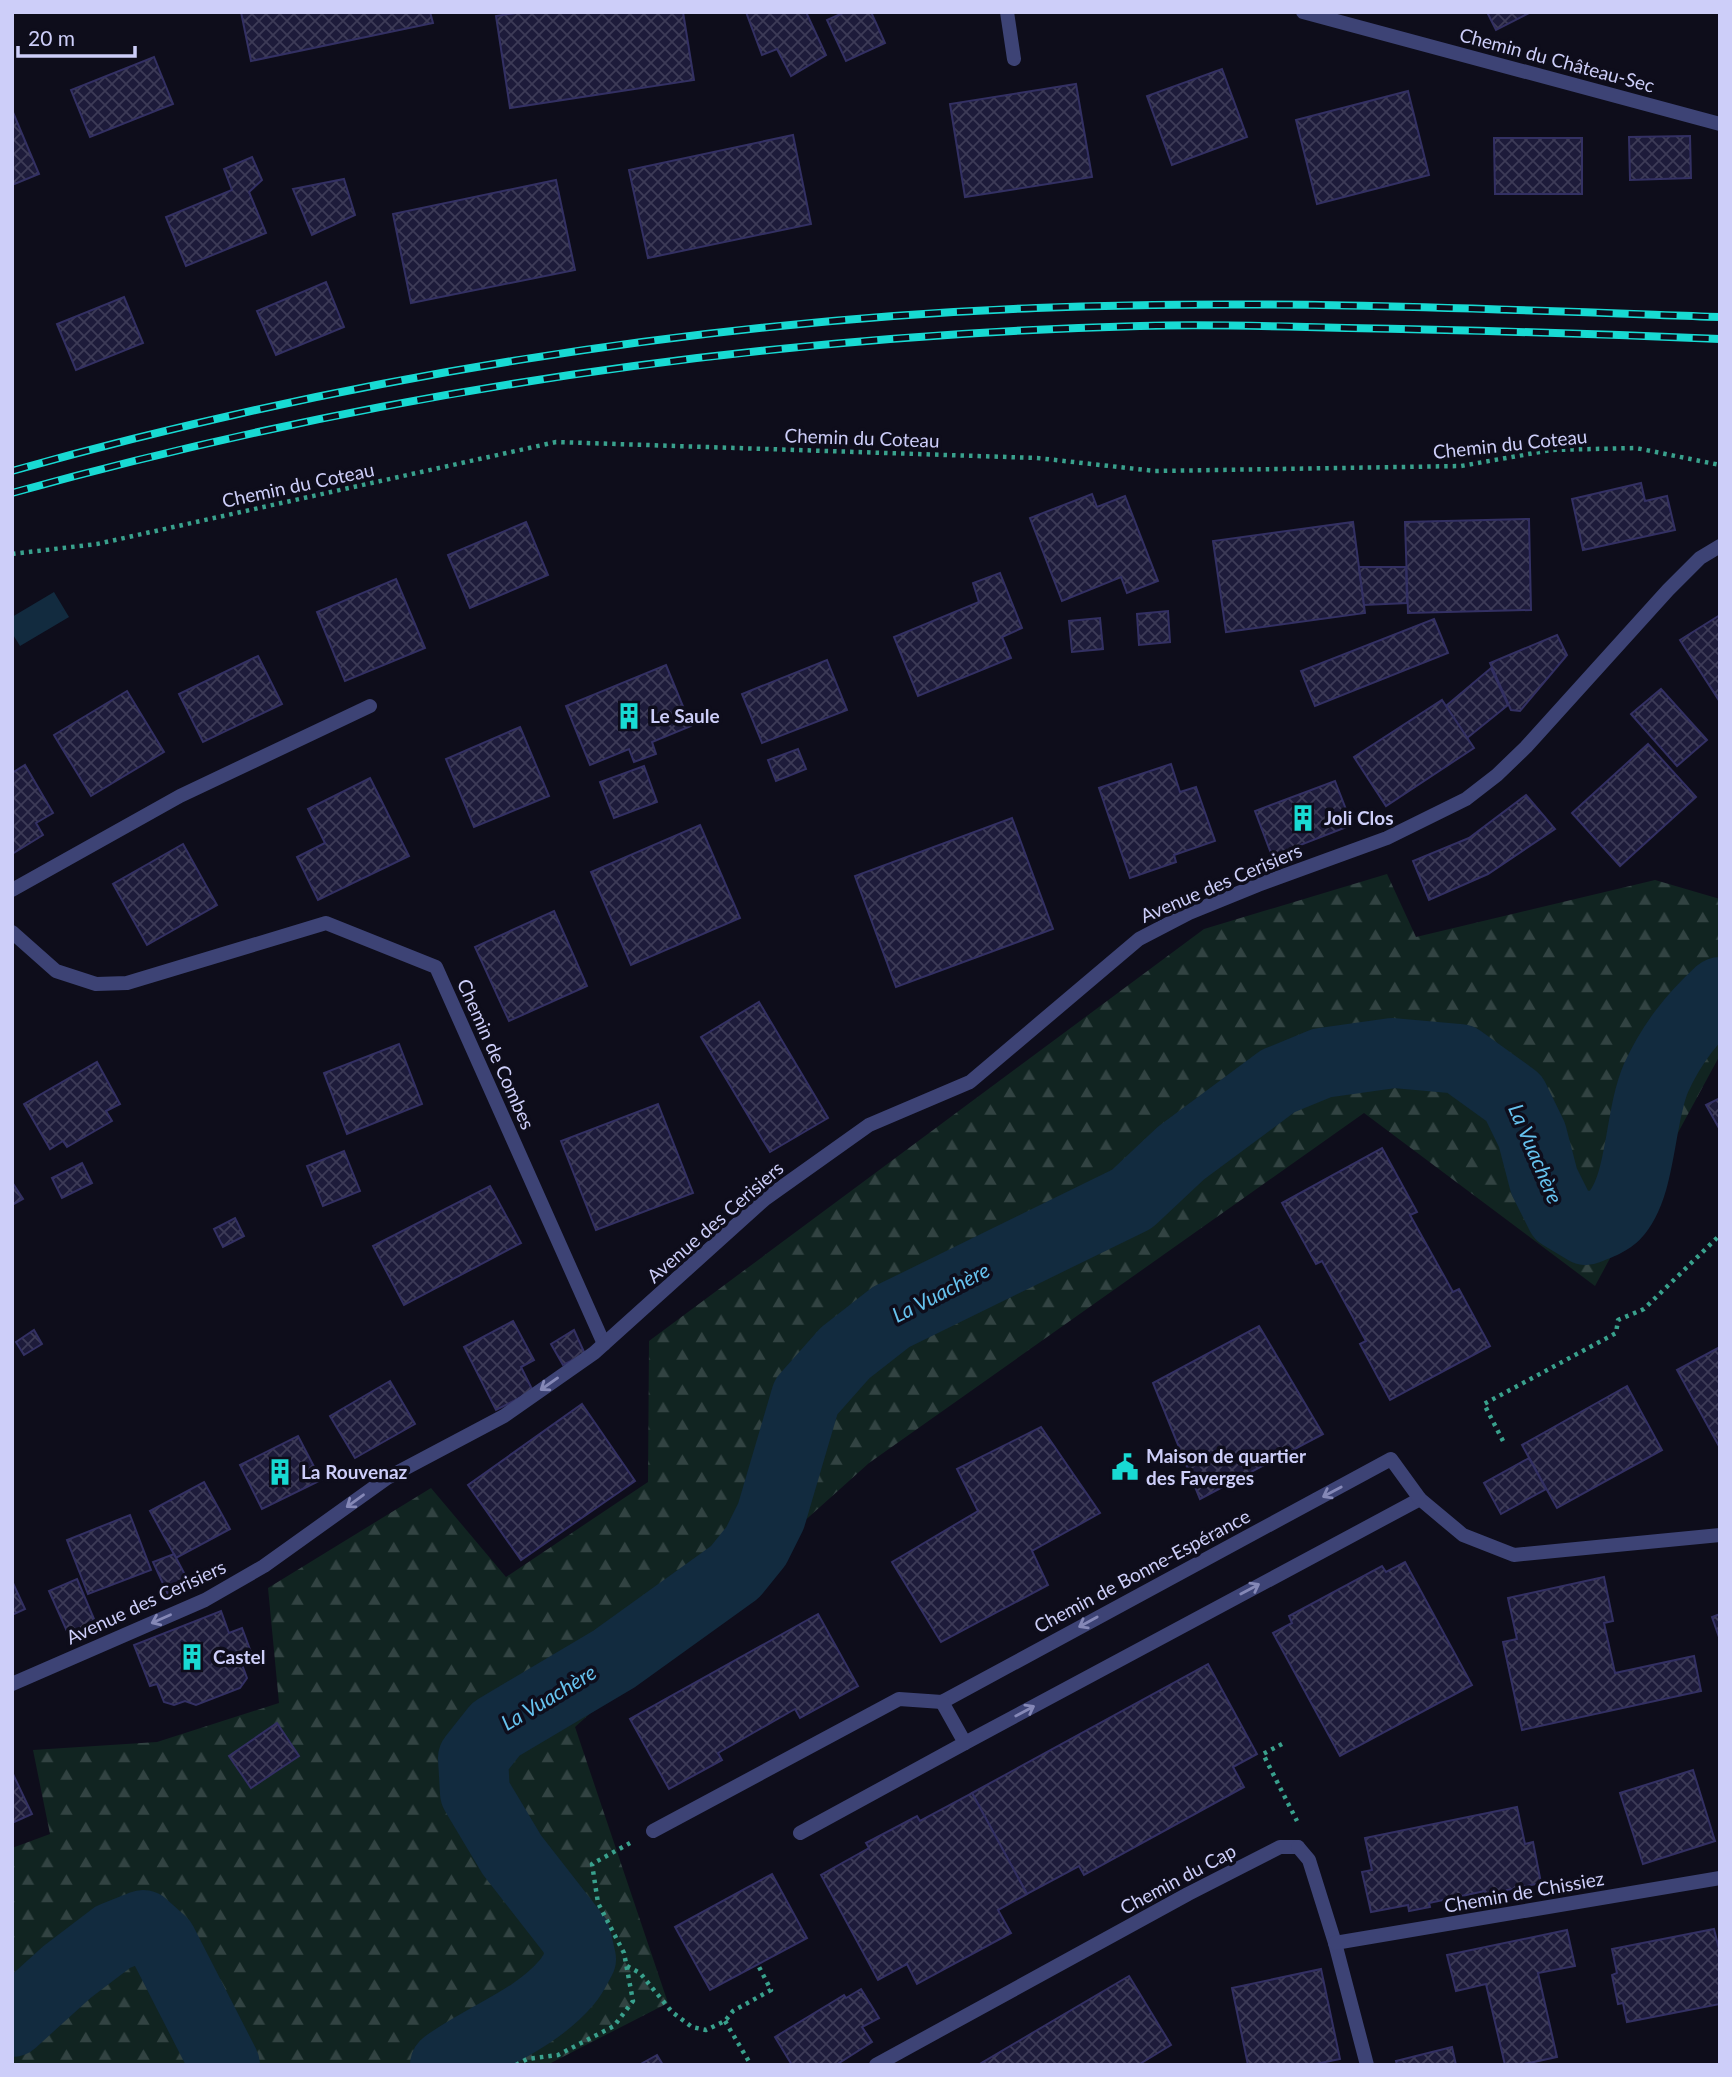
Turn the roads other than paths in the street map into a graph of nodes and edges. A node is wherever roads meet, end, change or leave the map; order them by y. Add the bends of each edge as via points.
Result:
1 (1007, 12) edge
2 (1303, 12) edge
3 (1014, 60) dead end
4 (1720, 124) edge
5 (1720, 546) edge
6 (370, 706) dead end
7 (12, 890) edge
8 (12, 932) edge
9 (604, 1344) junction
10 (1420, 1499) junction
11 (1720, 1535) edge
12 (12, 1684) edge
13 (942, 1702) junction
14 (965, 1743) junction
15 (653, 1831) road end
16 (800, 1833) dead end
17 (1720, 1878) edge
18 (1335, 1943) junction
19 (876, 2065) edge
20 (1367, 2065) edge

1 - 3 street
2 - 4 street, Chemin du Château-Sec
5 - 9 street, Avenue des Cerisiers via 1700,558 1526,747 1466,799 1387,838 1189,913 1139,939 970,1082 869,1125 765,1199
6 - 7 street via 180,796
8 - 9 street, Chemin de Combes via 56,971 96,984 127,983 326,923 436,967
9 -> 12 street, Avenue des Cerisiers via 504,1416 387,1478 234,1584
10 - 11 street, Chemin de Bonne-Espérance via 1463,1535 1514,1555
10 -> 13 street, Chemin de Bonne-Espérance via 1391,1459
14 -> 10 street
13 - 14 street
13 - 15 street via 899,1699
14 - 16 street
17 - 18 street, Chemin de Chissiez
18 - 19 street, Chemin du Cap via 1309,1860 1298,1847 1280,1847
18 - 20 street, Chemin du Cap

